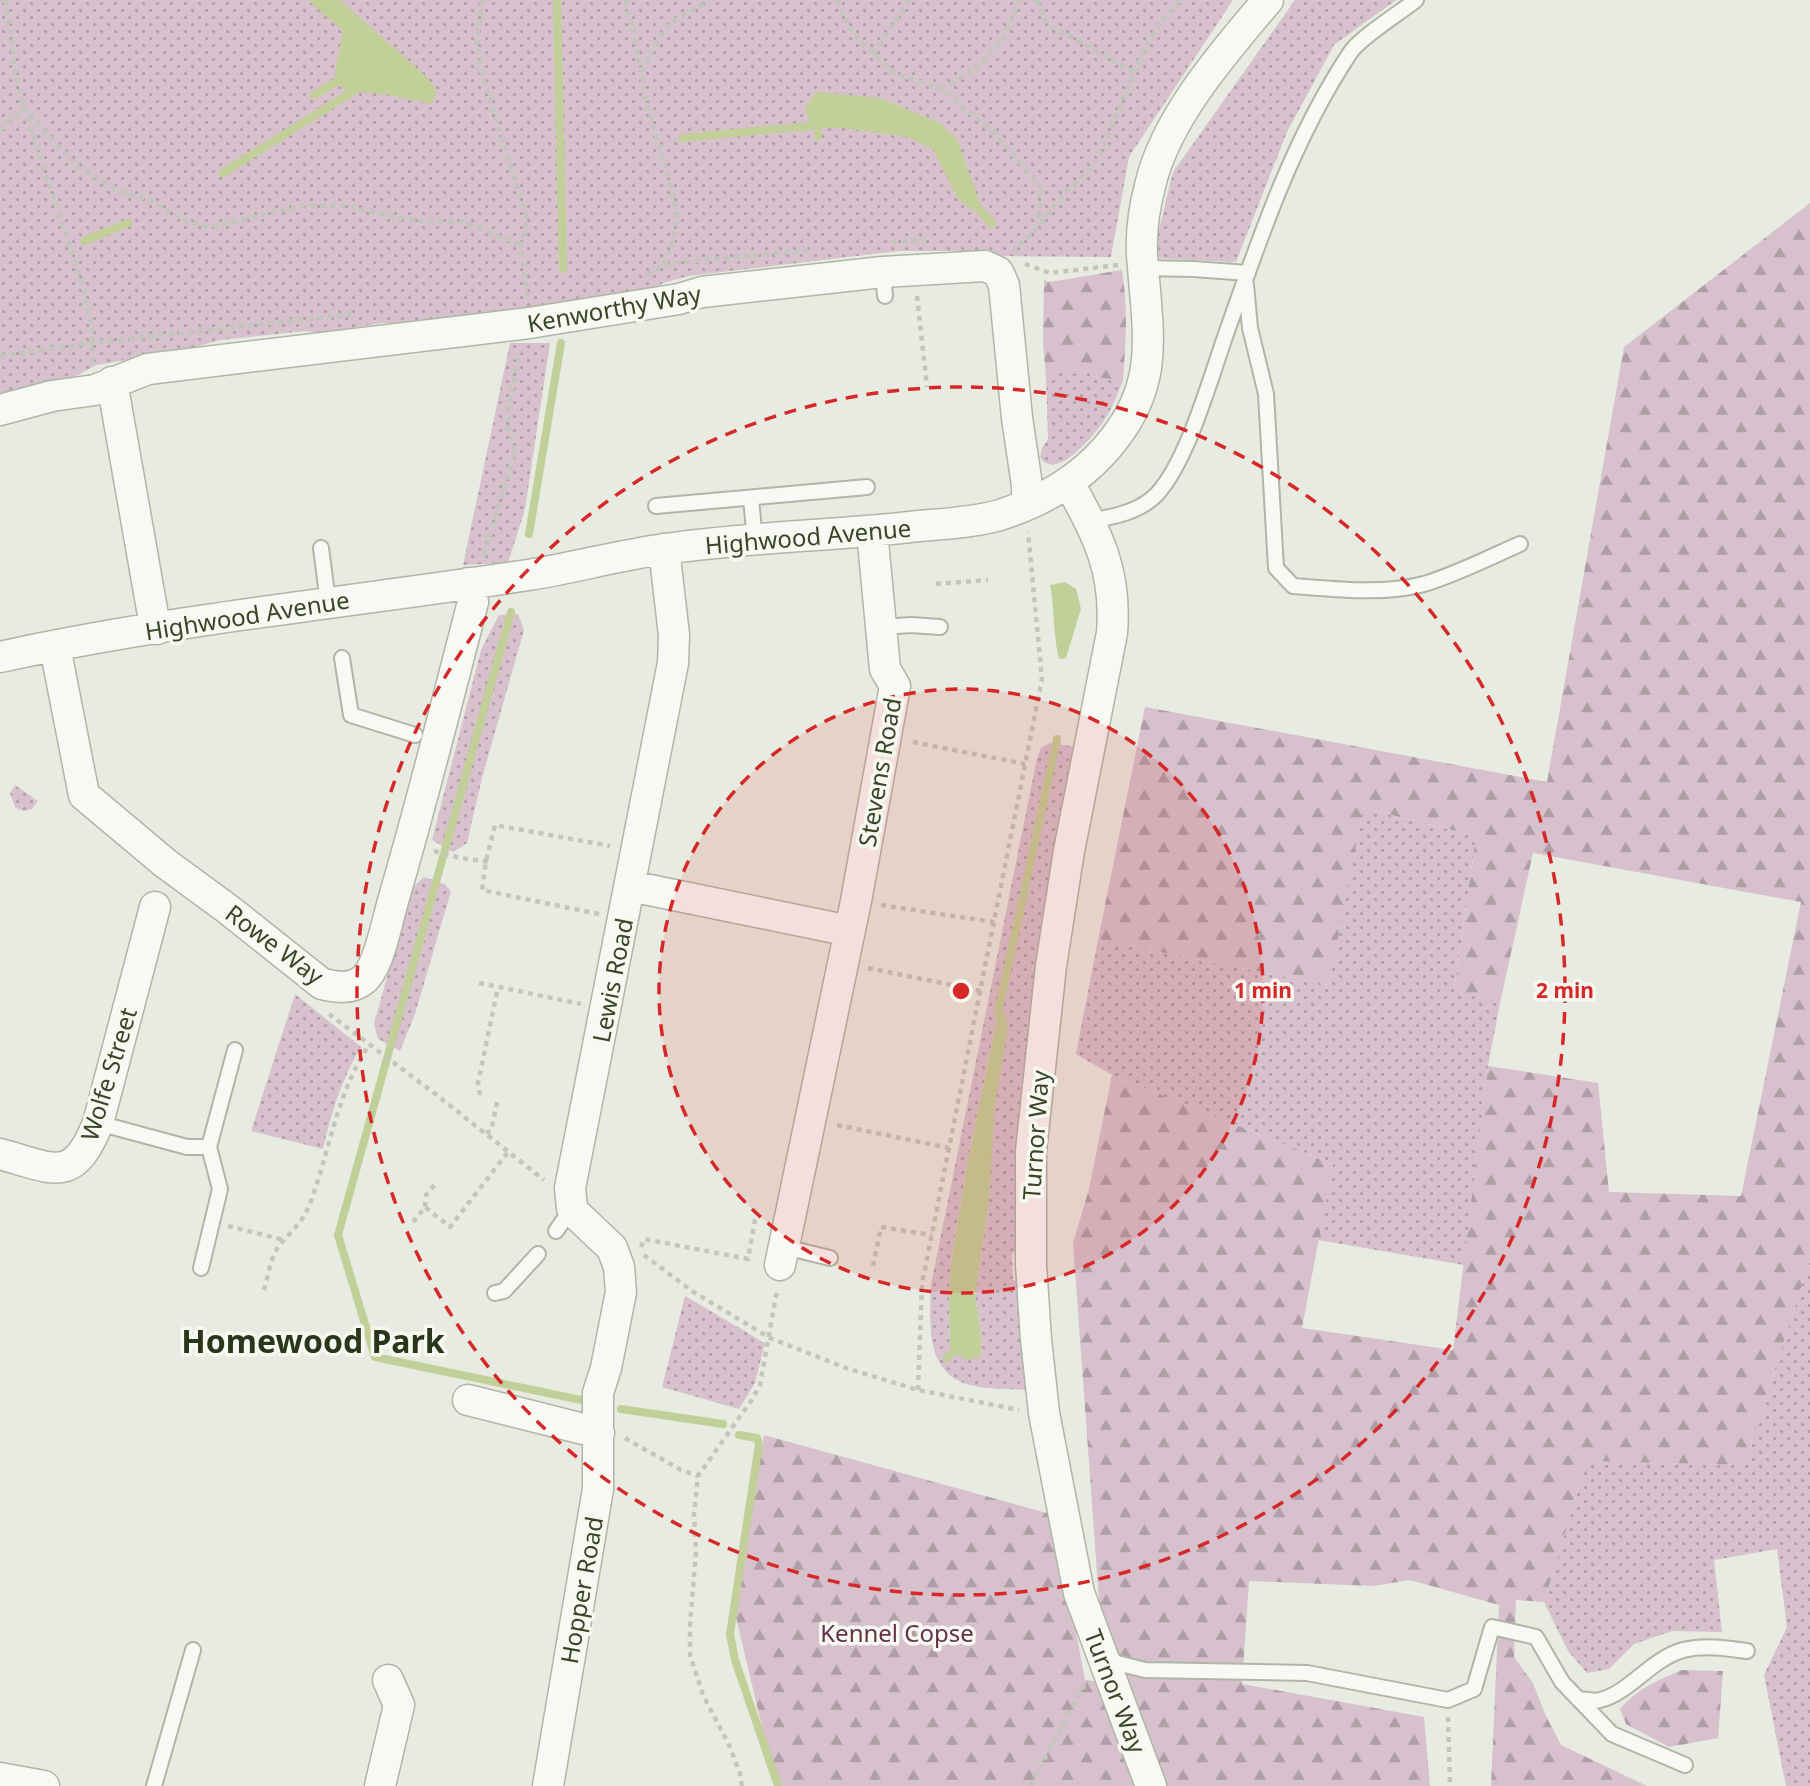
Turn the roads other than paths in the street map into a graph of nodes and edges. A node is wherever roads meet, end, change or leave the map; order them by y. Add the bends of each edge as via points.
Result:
1 (1268, 0) edge
2 (1416, 0) edge
3 (1142, 265) junction
4 (1247, 276) junction
5 (104, 386) junction
6 (0, 410) edge
7 (1069, 483) junction
8 (867, 487) dead end
9 (751, 499) junction
10 (1027, 505) junction
11 (656, 506) dead end
12 (1089, 521) junction
13 (872, 531) junction
14 (755, 540) junction
15 (1520, 544) dead end
16 (320, 548) dead end
17 (664, 549) junction
18 (472, 582) junction
19 (332, 607) junction
20 (882, 627) junction
21 (940, 627) dead end
22 (157, 629) junction
23 (55, 647) junction
24 (1, 652) edge
25 (342, 658) dead end
26 (415, 735) dead end
27 (630, 886) junction
28 (155, 907) dead end
29 (849, 931) junction
30 (235, 1050) dead end
31 (98, 1123) junction
32 (209, 1147) junction
33 (0, 1154) edge
34 (538, 1254) dead end
35 (782, 1256) joint
36 (830, 1258) dead end
37 (201, 1268) dead end
38 (495, 1293) dead end
39 (598, 1393) joint
40 (468, 1400) dead end
41 (599, 1433) junction
42 (193, 1650) dead end
43 (1747, 1651) dead end
44 (1102, 1652) junction
45 (388, 1680) dead end
46 (1578, 1699) junction
47 (1685, 1765) dead end
48 (0, 1778) edge
49 (44, 1786) edge
50 (154, 1786) edge
51 (380, 1786) edge
52 (548, 1786) edge
53 (1151, 1786) edge

1 - 3 street, Highwood Avenue via 1209,74 1155,165 1146,205
2 - 4 lane via 1351,50 1302,136
3 - 4 lane
3 - 7 street, Highwood Avenue via 1149,332 1143,390 1116,437
4 - 12 lane via 1171,475 1143,505
4 - 15 lane via 1250,328 1266,394 1276,568 1293,586 1386,589 1422,584
5 - 6 street, Kenworthy Way
5 - 10 street, Kenworthy Way via 148,369 535,311 679,299 702,292 884,284 915,271 1003,265
5 - 22 street
7 - 10 street, Highwood Avenue
7 - 12 street, Turnor Way
8 - 9 lane
9 - 11 lane
9 - 14 lane
10 - 13 street, Highwood Avenue via 989,517
12 - 44 street, Turnor Way via 1102,546 1114,612 1060,903 1030,1189 1031,1265 1044,1413 1079,1593
13 - 14 street, Highwood Avenue
13 - 20 street, Stevens Road
14 - 17 street, Highwood Avenue
16 - 19 lane
17 - 18 street, Highwood Avenue
17 - 27 street, Lewis Road via 675,652
18 - 19 street, Highwood Avenue
18 - 23 street, Rowe Way via 473,602 410,844 376,958 365,979 352,986 322,984 84,795
19 - 22 street, Highwood Avenue
20 - 21 lane
20 - 29 street, Stevens Road via 885,669 895,686
22 - 23 street, Highwood Avenue
23 - 24 street, Highwood Avenue
25 - 26 lane via 351,715
27 - 29 street
27 - 39 street, Lewis Road via 566,1209 612,1248 619,1267 621,1292
28 - 31 street, Wolfe Street
29 - 35 street, Stevens Road
30 - 32 lane
31 - 32 lane via 187,1147
31 - 33 street, Wolfe Street via 77,1162 64,1168
32 - 37 lane via 220,1189
34 - 38 lane via 504,1291
35 - 36 lane
39 - 41 street, Hopper Road
40 - 41 street
41 - 52 street, Hopper Road via 598,1489
42 - 50 lane
43 - 46 lane via 1705,1646 1681,1651 1599,1701
44 - 46 lane via 1117,1663 1145,1670 1307,1673 1448,1700 1474,1689 1492,1627 1536,1637 1562,1682
44 - 53 street, Turnor Way
45 - 51 street via 399,1704
46 - 47 lane via 1612,1734
48 - 49 street

